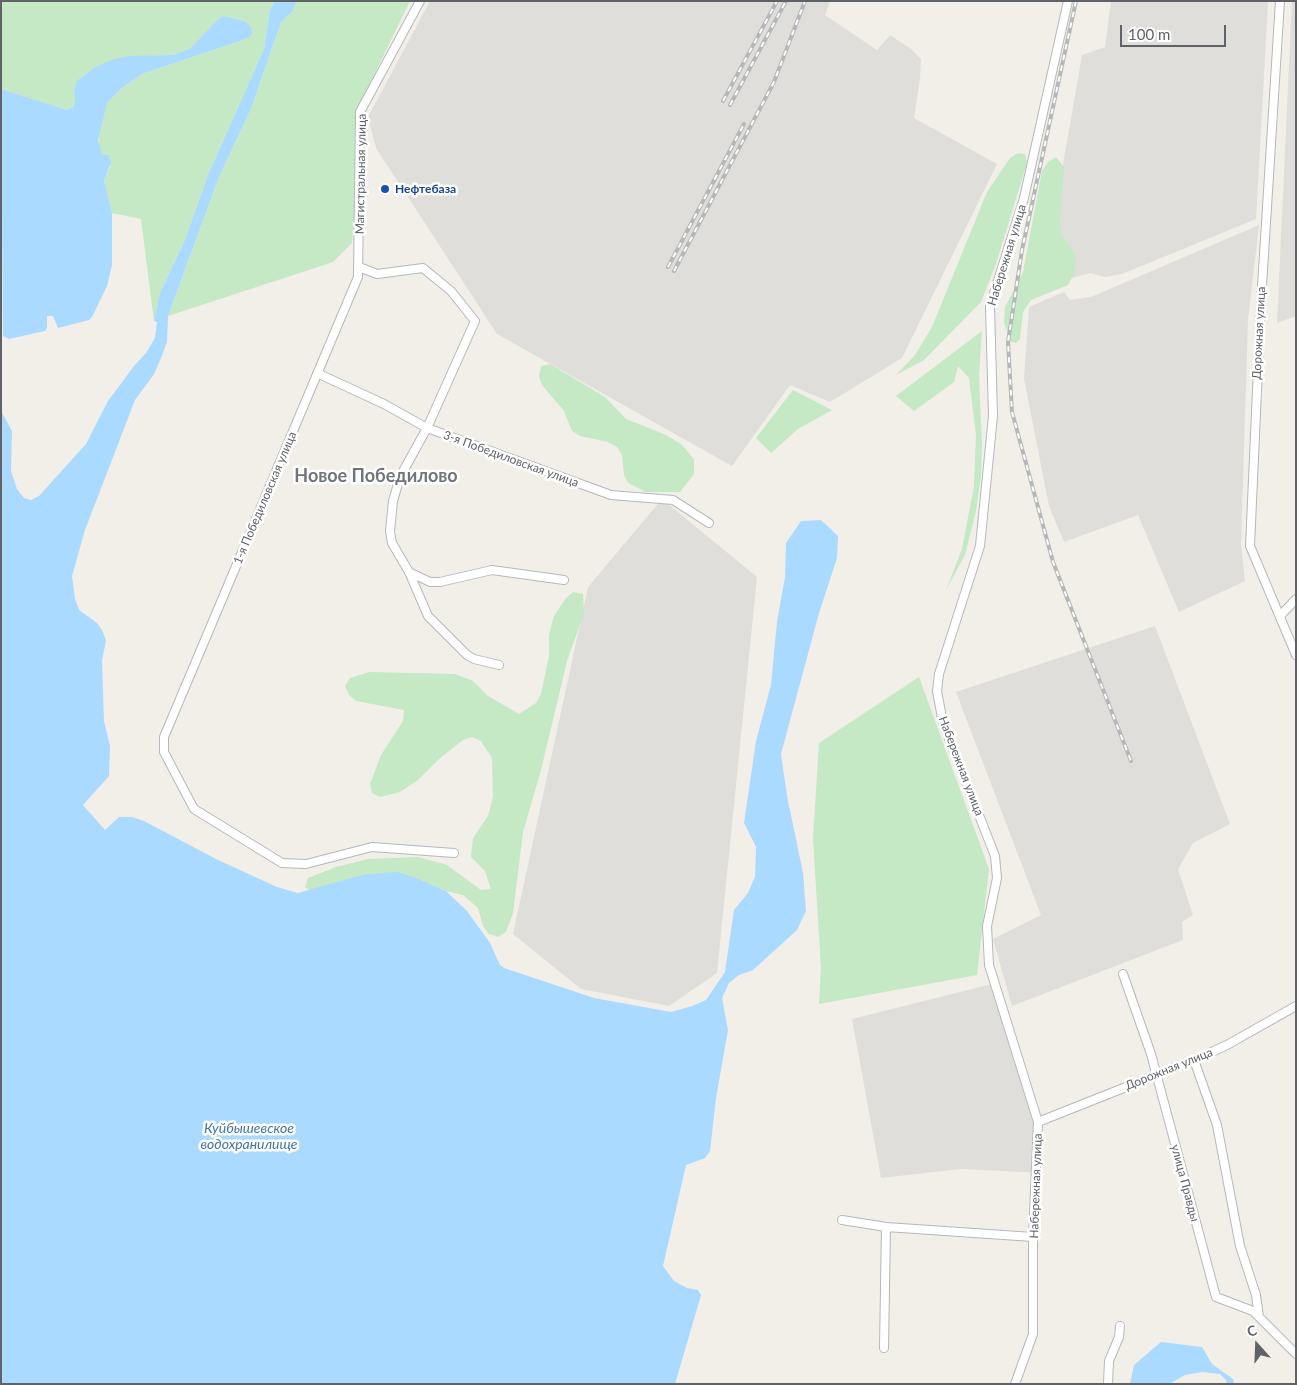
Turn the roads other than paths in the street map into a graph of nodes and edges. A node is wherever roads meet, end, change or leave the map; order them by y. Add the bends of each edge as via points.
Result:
1 (420, 1) edge
2 (1068, 1) edge
3 (1280, 1) edge
4 (360, 242) joint
5 (359, 267) junction
6 (319, 374) junction
7 (428, 428) junction
8 (709, 523) dead end
9 (409, 572) junction
10 (564, 580) dead end
11 (1296, 599) edge
12 (1280, 616) junction
13 (1296, 655) edge
14 (498, 665) dead end
15 (454, 853) dead end
16 (1123, 974) dead end
17 (1296, 1006) edge
18 (1194, 1060) junction
19 (1155, 1075) junction
20 (1038, 1122) junction
21 (842, 1220) dead end
22 (886, 1227) junction
23 (1033, 1237) junction
24 (1259, 1317) junction
25 (1120, 1326) dead end
26 (884, 1348) dead end
27 (1296, 1354) edge
28 (1015, 1384) edge
29 (1108, 1384) edge

1 - 4 street, Магистральная улица via 360,112
2 - 20 street, Набережная улица via 1024,198 990,306 993,416 980,546 939,674 937,691 943,723 994,856 997,878 987,926 989,964
3 - 12 street, Дорожная улица via 1250,546
4 - 5 street, 1-я Победиловская улица
5 - 6 street, 1-я Победиловская улица via 358,277
5 - 7 street via 377,274 423,268 451,291 475,321
6 - 7 street, 3-я Победиловская улица
6 - 15 street, 1-я Победиловская улица via 164,737 164,752 194,809 282,864 306,864 372,846
7 - 8 street, 3-я Победиловская улица via 611,494 673,500
7 - 9 street via 406,463 393,501 391,537
9 - 10 street via 430,582 492,570
9 - 14 street via 423,607 437,625 467,655
11 - 12 street
12 - 13 street, Дорожная улица
16 - 19 street, улица Правды via 1151,1054
17 - 18 street, Дорожная улица
18 - 19 street, Дорожная улица
18 - 24 street via 1217,1125 1240,1246 1256,1295
19 - 20 street, Дорожная улица
19 - 24 street, улица Правды via 1216,1297 1253,1311
20 - 23 street, Набережная улица
21 - 22 street
22 - 23 street
22 - 26 street
23 - 28 street, Набережная улица via 1033,1334
24 - 27 street, улица Правды
25 - 29 street via 1109,1361

